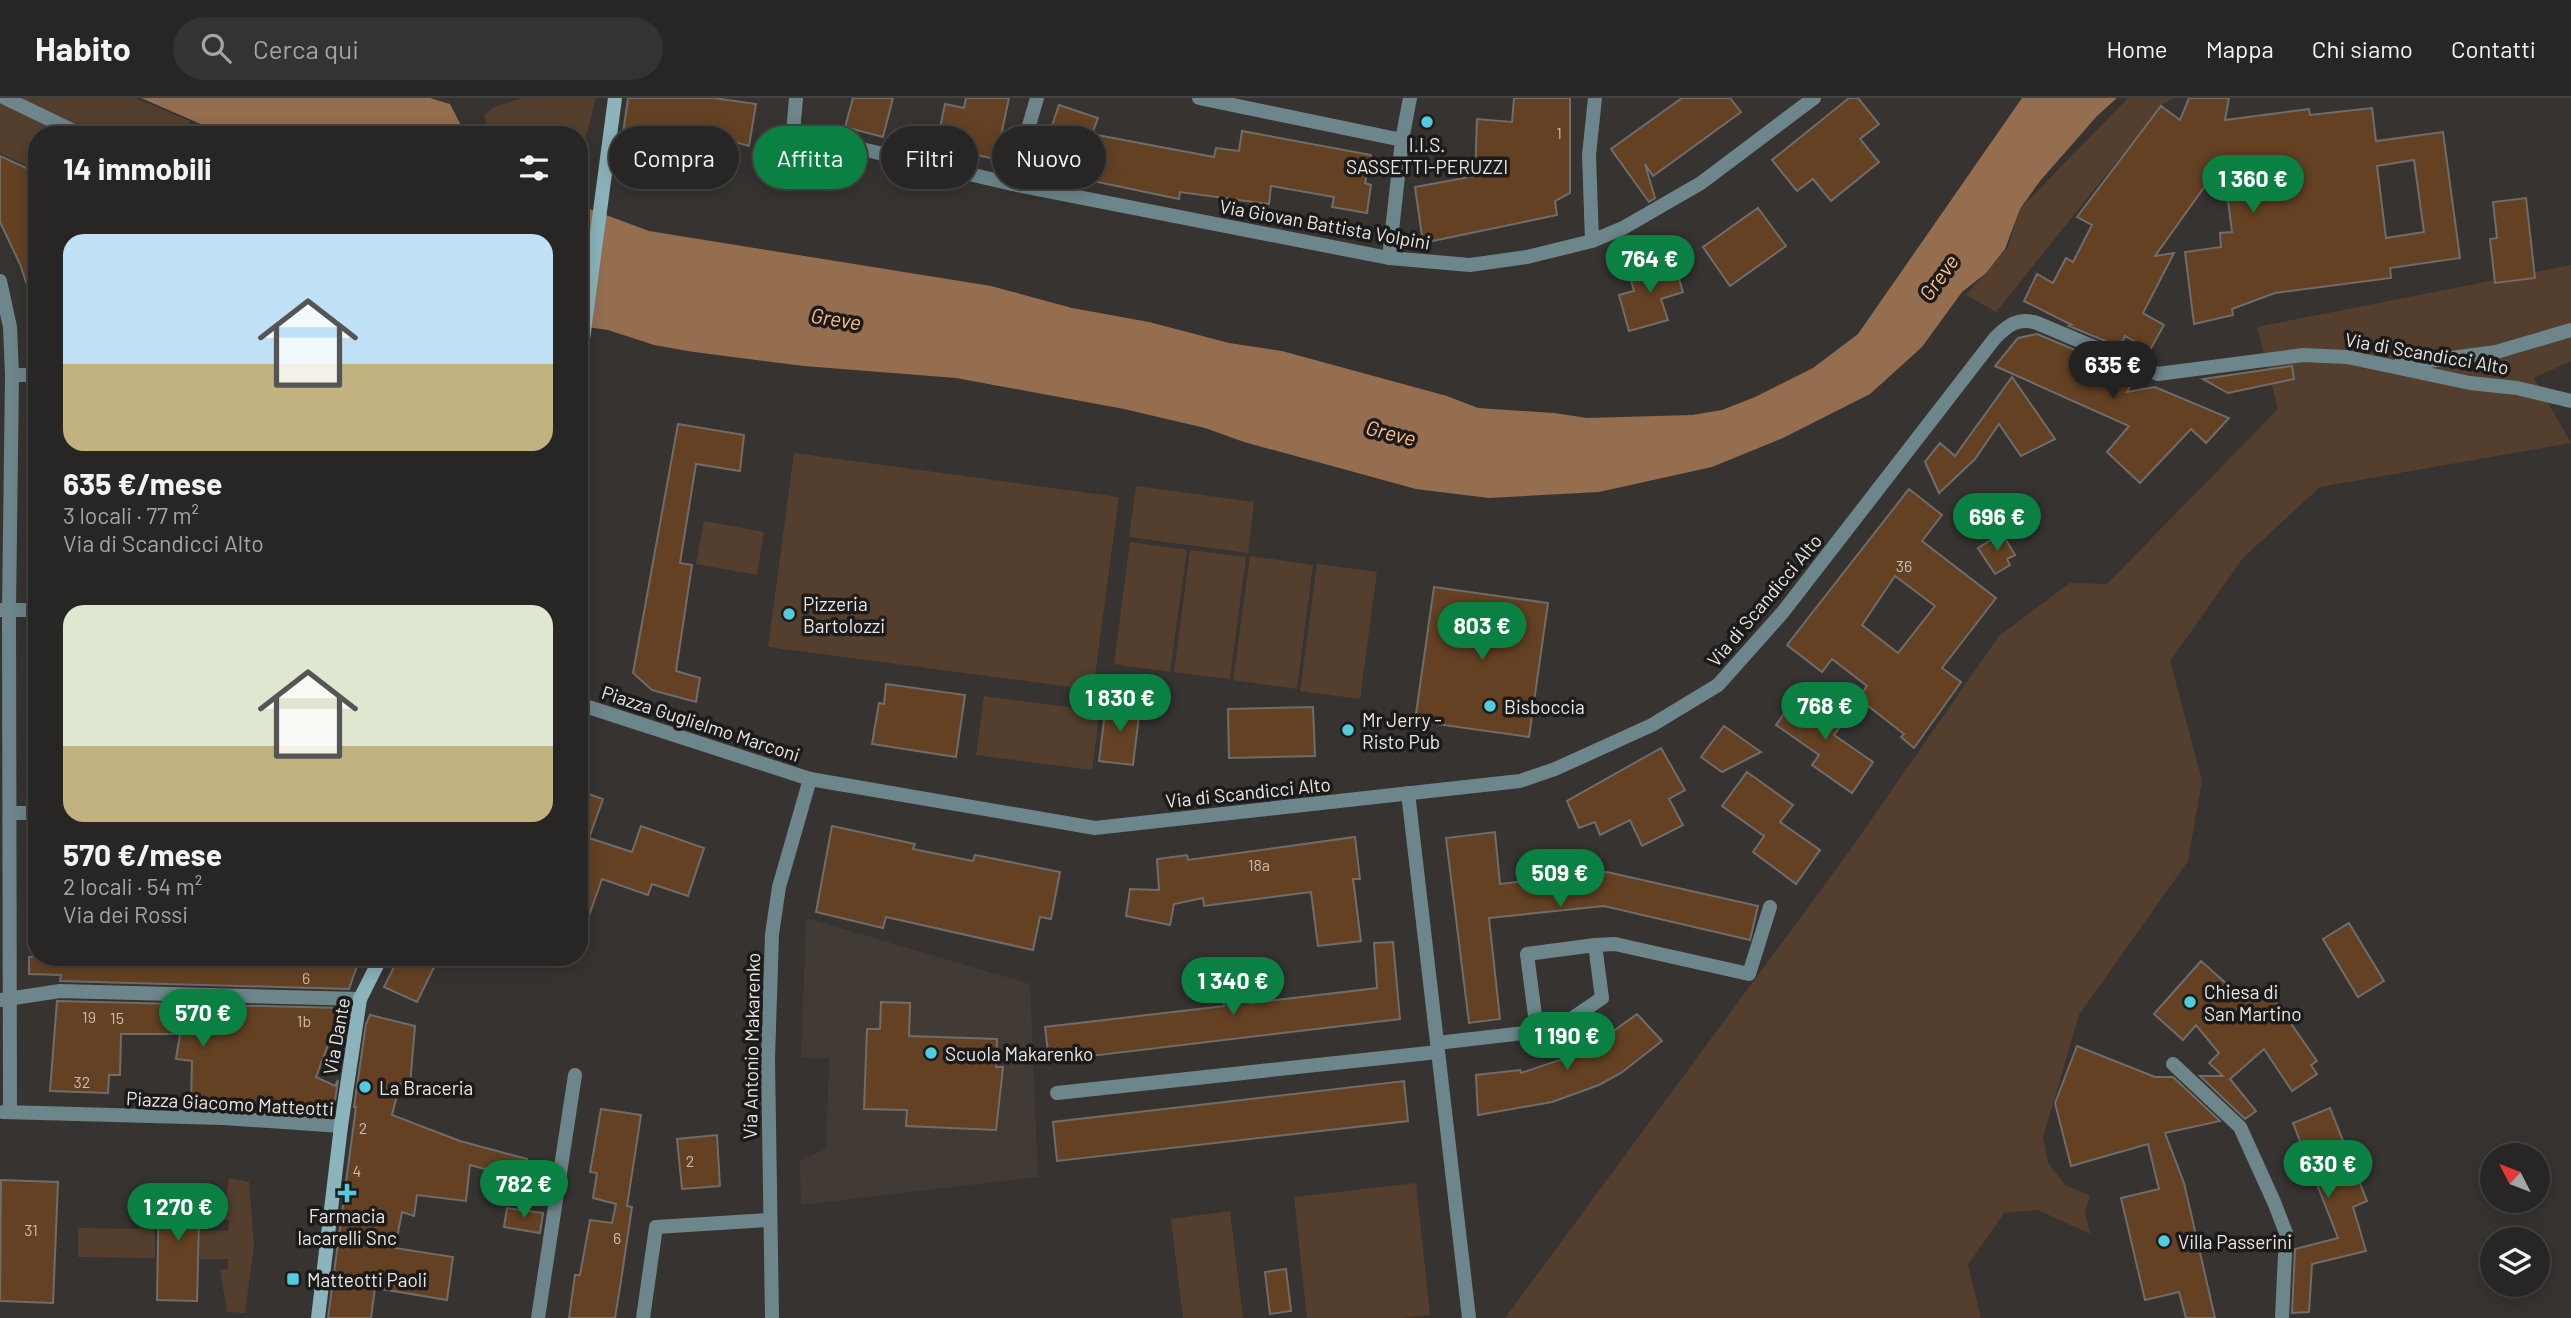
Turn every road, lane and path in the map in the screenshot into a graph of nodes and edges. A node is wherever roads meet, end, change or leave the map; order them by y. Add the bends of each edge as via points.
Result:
1 (5, 98) edge
2 (615, 98) edge
3 (796, 98) edge
4 (1037, 98) edge
5 (1199, 98) edge
6 (1410, 98) edge
7 (1595, 98) edge
8 (1814, 98) edge
9 (63, 126) edge
10 (1029, 126) edge
11 (1402, 140) junction
12 (992, 179) edge
13 (1038, 189) edge
14 (1592, 241) junction
15 (1389, 258) junction
16 (0, 281) edge
17 (588, 307) edge
18 (2571, 330) edge
19 (2394, 365) junction
20 (12, 374) junction
21 (28, 375) edge
22 (2571, 401) edge
23 (4, 610) edge
24 (28, 610) edge
25 (588, 707) edge
26 (810, 779) junction
27 (1408, 793) junction
28 (11, 813) junction
29 (28, 813) edge
30 (1770, 907) dead end
31 (1595, 945) junction
32 (376, 966) edge
33 (5, 999) edge
34 (360, 999) junction
35 (1537, 1031) junction
36 (1438, 1048) junction
37 (2173, 1064) dead end
38 (575, 1075) dead end
39 (1057, 1093) dead end
40 (5, 1112) edge
41 (341, 1126) junction
42 (769, 1220) junction
43 (318, 1318) edge
44 (538, 1318) edge
45 (643, 1318) edge
46 (772, 1318) edge
47 (1469, 1318) edge
48 (2282, 1318) edge

1 - 9 street
2 - 17 main road
3 - 12 street, Via Giovan Battista Volpini via 793,133
4 - 10 street
5 - 11 street
6 - 11 street
7 - 14 street via 1590,155
8 - 14 street, Via Giovan Battista Volpini via 1702,183
11 - 15 street
13 - 15 street, Via Giovan Battista Volpini
14 - 15 street, Via Giovan Battista Volpini via 1470,265
16 - 20 street via 10,327
18 - 19 street via 2496,352
19 - 22 street, Via di Scandicci Alto
19 - 27 street, Via di Scandicci Alto via 2347,356 2303,355 2158,374 2037,323 2012,323 1995,338 1783,612 1718,685 1652,724 1536,776
20 - 21 street
20 - 23 street
23 - 24 street
23 - 28 street
25 - 26 street, Piazza Guglielmo Marconi
26 - 27 street, Via di Scandicci Alto via 1095,828
26 - 42 street, Via Antonio Makarenko via 779,887 772,934
27 - 36 street
28 - 29 street
28 - 33 street
30 - 31 street via 1749,974 1615,944
31 - 35 street via 1602,998 1561,1026
31 - 35 street via 1527,954
32 - 34 main road, Via Dante
33 - 34 street via 100,991
33 - 40 street
34 - 41 main road, Via Dante
35 - 36 street
36 - 39 street
36 - 47 street
37 - 48 street via 2240,1127 2274,1202 2286,1233
38 - 44 street
40 - 41 street, Piazza Giacomo Matteotti
41 - 43 main road, Piazza Giacomo Matteotti
42 - 45 street via 656,1227
42 - 46 street, Via Antonio Makarenko

